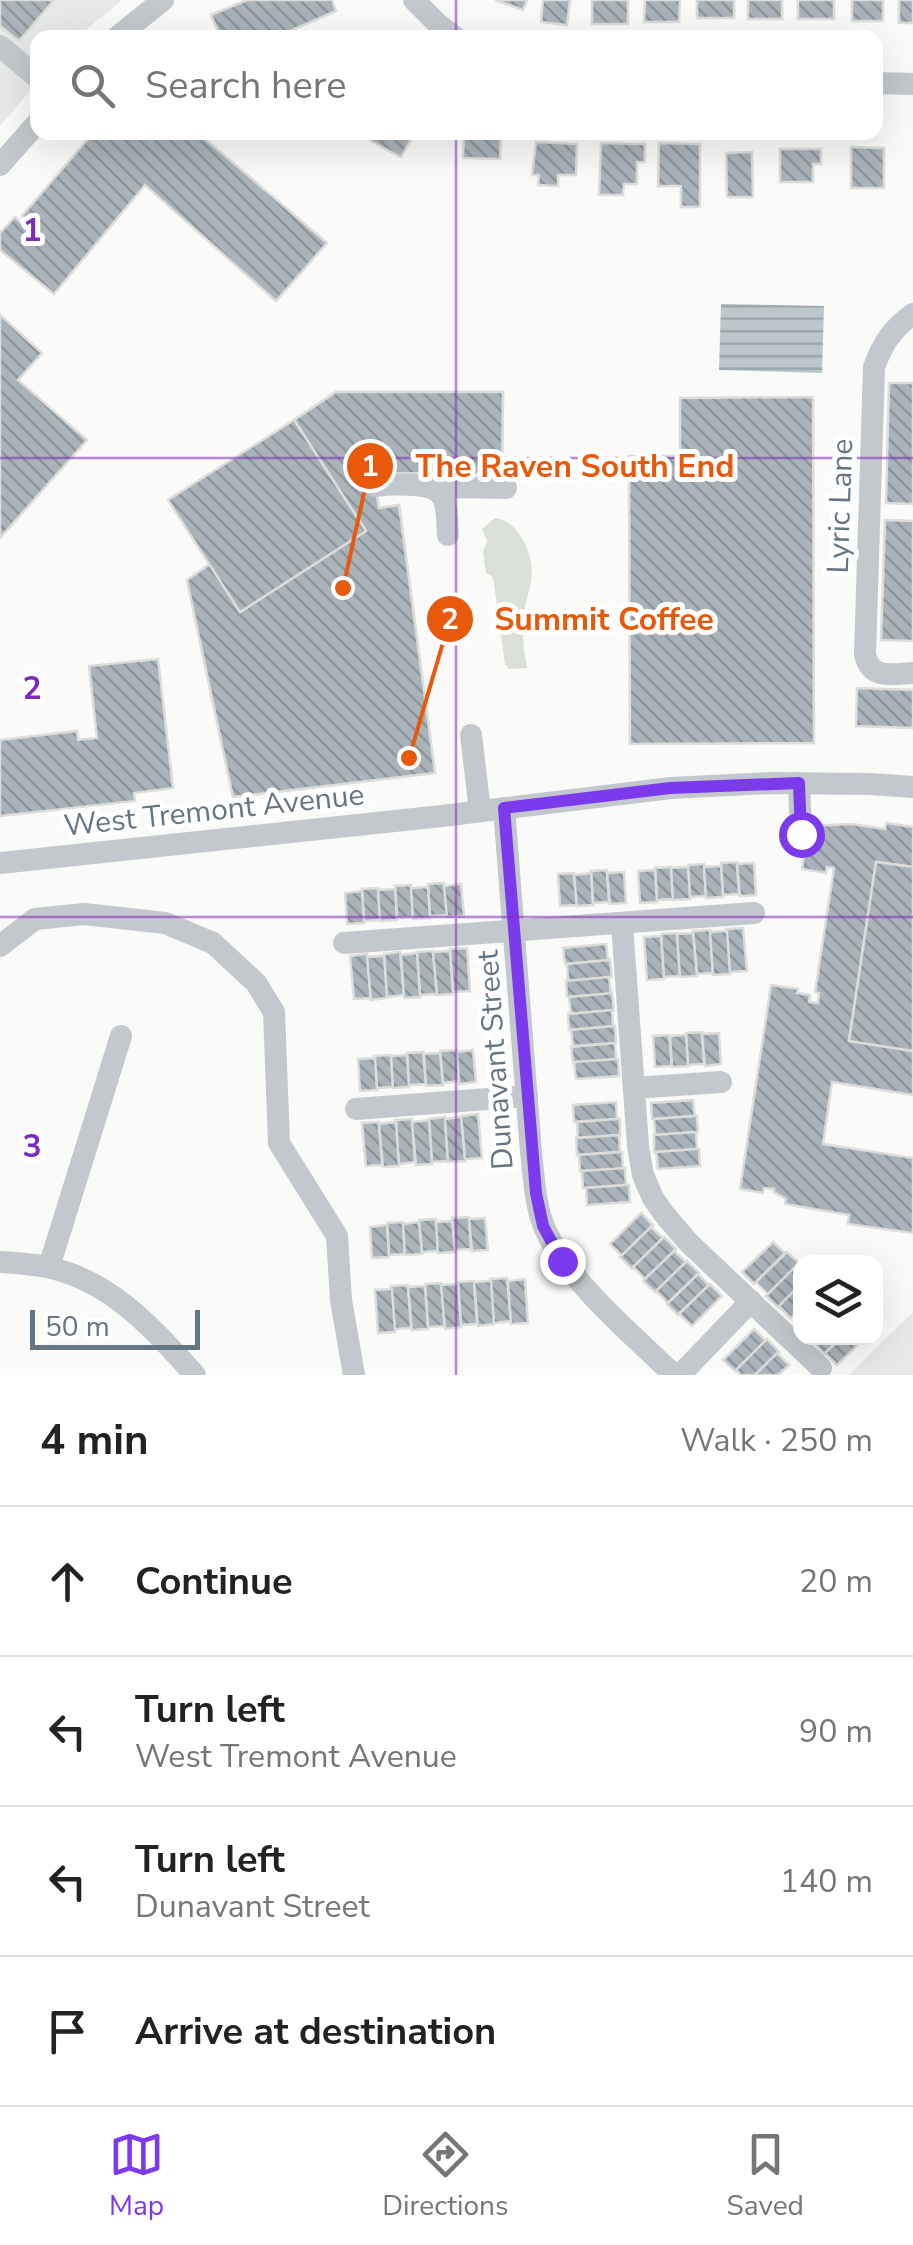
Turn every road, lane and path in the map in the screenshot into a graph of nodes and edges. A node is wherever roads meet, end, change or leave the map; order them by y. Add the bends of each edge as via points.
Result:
1 (162, 0) edge
2 (414, 0) edge
3 (126, 30) edge
4 (446, 30) edge
5 (0, 46) edge
6 (30, 71) edge
7 (883, 84) edge
8 (913, 84) edge
9 (30, 131) edge
10 (0, 165) edge
11 (913, 314) edge
12 (375, 486) dead end
13 (506, 488) dead end
14 (440, 494) junction
15 (448, 535) dead end
16 (913, 673) edge
17 (471, 734) dead end
18 (799, 783) junction
19 (913, 788) edge
20 (504, 808) junction
21 (480, 811) junction
22 (801, 834) dead end
23 (0, 863) edge
24 (754, 914) dead end
25 (622, 924) junction
26 (515, 932) junction
27 (344, 943) dead end
28 (0, 946) edge
29 (121, 1036) dead end
30 (721, 1082) dead end
31 (634, 1088) junction
32 (527, 1096) junction
33 (356, 1109) dead end
34 (0, 1262) edge
35 (49, 1267) junction
36 (750, 1302) junction
37 (821, 1368) dead end
38 (195, 1375) edge
39 (354, 1375) edge
40 (677, 1375) edge

1 - 3 street
2 - 4 street
5 - 6 street
7 - 8 street
9 - 10 street
11 - 16 street, Lyric Lane via 883,343 874,367 865,654 873,672
12 - 14 street via 403,484
13 - 14 street via 454,487
14 - 15 street
17 - 21 street
18 - 19 street, West Tremont Avenue
18 - 20 street, West Tremont Avenue via 670,788
18 - 22 street
20 - 21 street, West Tremont Avenue
20 - 26 street, Dunavant Street
21 - 23 street, West Tremont Avenue
24 - 25 street
25 - 26 street
25 - 31 street
26 - 27 street
26 - 32 street, Dunavant Street
28 - 39 street via 35,919 84,914 165,923 213,943 256,983 274,1012 279,1143 337,1236
29 - 35 street
30 - 31 street
31 - 36 street via 643,1175 653,1198
32 - 33 street
32 - 40 street, Dunavant Street via 543,1226 587,1289
34 - 35 street
35 - 38 street via 121,1300
36 - 37 street
36 - 40 street

